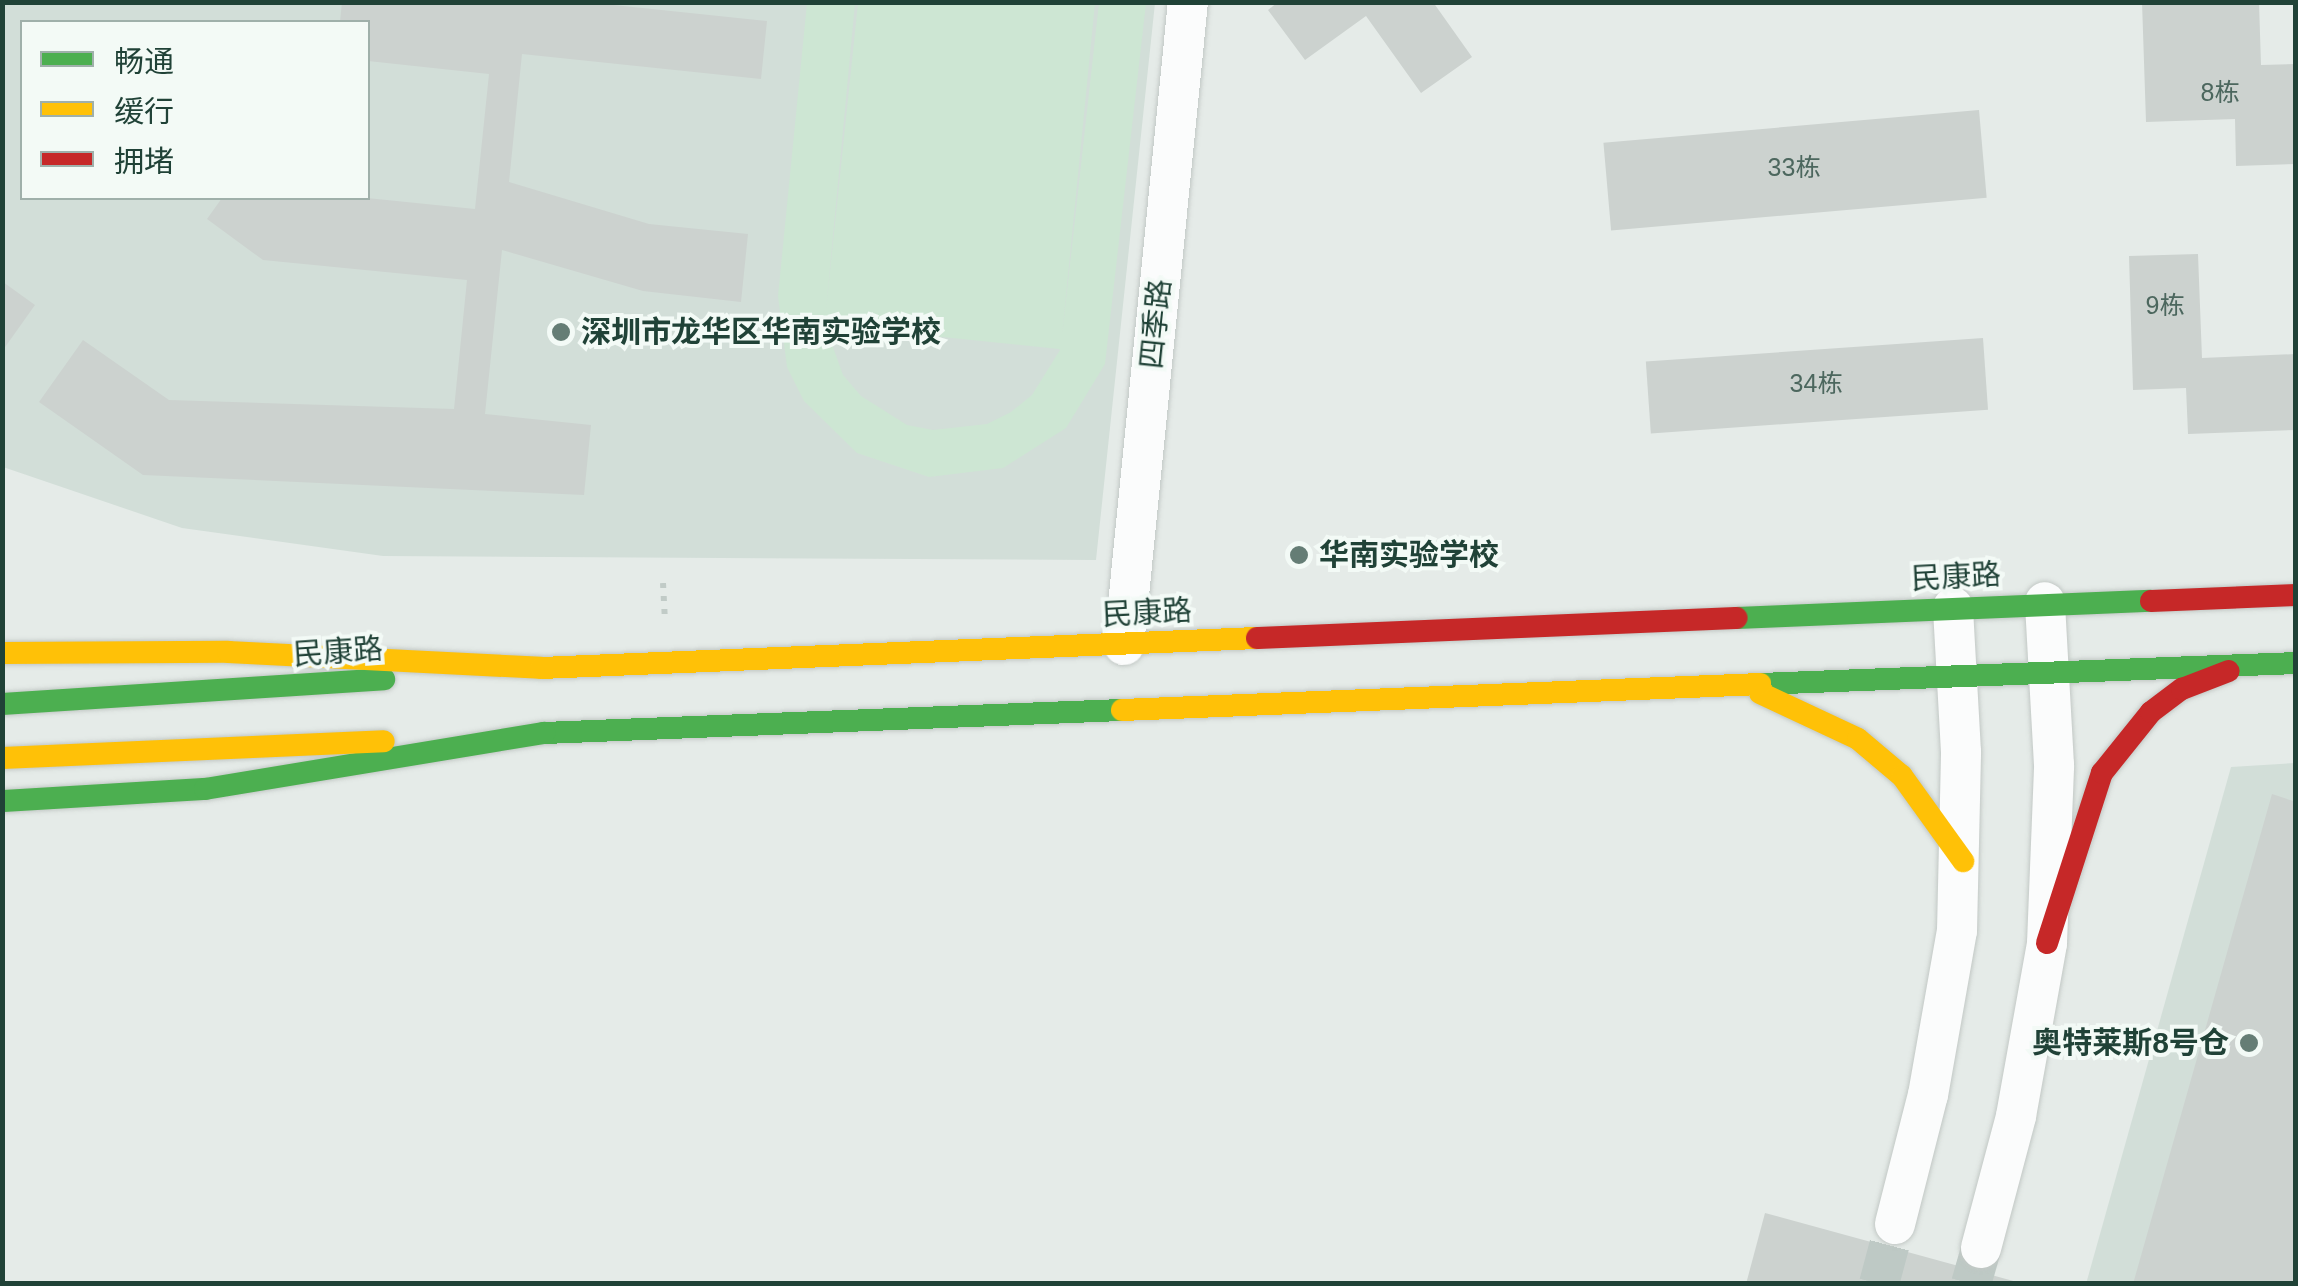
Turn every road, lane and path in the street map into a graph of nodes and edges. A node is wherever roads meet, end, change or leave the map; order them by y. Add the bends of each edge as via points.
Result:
1 (1188, 2) edge
2 (662, 584) dead end
3 (2296, 595) edge
4 (2045, 602) junction
5 (1953, 607) junction
6 (664, 616) dead end
7 (1124, 645) junction
8 (2, 652) edge
9 (931, 653) junction
10 (2296, 663) edge
11 (2255, 664) junction
12 (542, 668) junction
13 (2051, 672) junction
14 (1958, 678) junction
15 (1743, 686) junction
16 (933, 700) junction
17 (2, 704) edge
18 (544, 734) junction
19 (2, 758) edge
20 (2, 801) edge
21 (1962, 862) junction
22 (2047, 943) junction
23 (1895, 1224) tunnel mouth
24 (1981, 1248) tunnel mouth

1 - 7 street, 四季路
2 - 6 path
3 - 4 main road, 民康路
4 - 5 main road, 民康路
4 - 13 street
5 - 7 main road, 民康路
5 - 14 street
7 - 9 main road, 民康路
8 - 12 main road via 211,651
9 - 12 main road, 民康路
9 - 16 main road
10 - 11 main road
11 - 13 main road
11 - 22 main road via 2182,689 2122,742 2089,803
12 - 17 main road, 民康路
13 - 14 main road
13 - 22 street
14 - 15 main road
14 - 21 street
15 - 16 main road
15 - 21 main road via 1810,711 1858,740 1902,776
16 - 18 main road
18 - 19 main road
18 - 20 main road via 205,789
21 - 23 street via 1945,1016
22 - 24 street via 2016,1116

